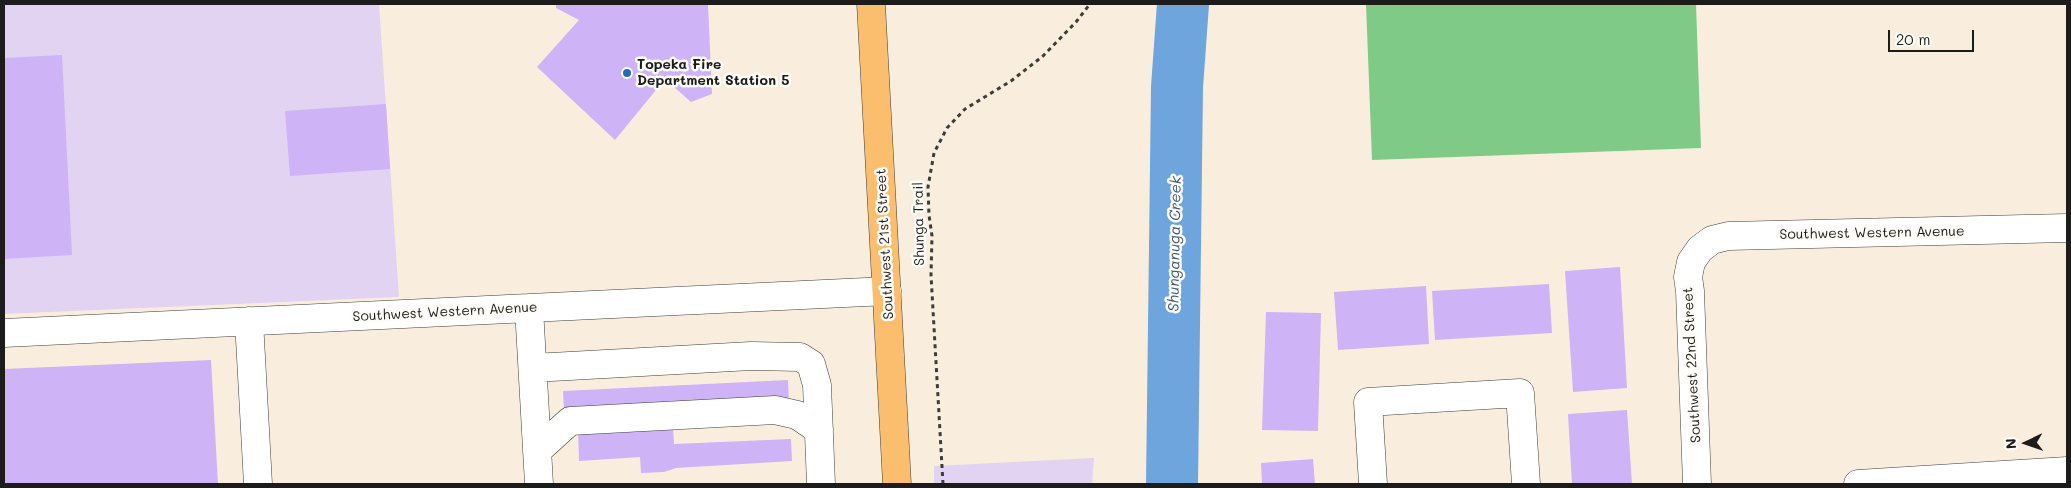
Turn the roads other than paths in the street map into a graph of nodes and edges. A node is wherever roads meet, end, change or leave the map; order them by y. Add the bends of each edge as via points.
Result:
1 (871, 4) edge
2 (2058, 228) edge
3 (1700, 249) joint
4 (887, 291) junction
5 (530, 308) junction
6 (249, 321) junction
7 (4, 333) edge
8 (533, 368) junction
9 (819, 430) junction
10 (537, 451) junction
11 (2067, 471) edge
12 (258, 484) edge
13 (539, 484) edge
14 (821, 484) edge
15 (897, 484) edge
16 (1373, 484) edge
17 (1526, 484) edge
18 (1697, 484) edge
19 (1858, 484) edge

1 - 4 main road, Southwest 21st Street
2 - 3 street, Southwest Western Avenue via 1728,236 1712,240
3 - 18 street, Southwest 22nd Street via 1691,262 1688,278
4 - 5 street, Southwest Western Avenue
4 - 15 main road, Southwest 21st Street
5 - 6 street, Southwest Western Avenue
5 - 8 street
6 - 7 street, Southwest Western Avenue
6 - 12 street
8 - 9 street via 751,356 800,357 811,364 817,385
8 - 10 street
9 - 10 street via 797,415 775,410 570,421
9 - 14 street
10 - 13 street
11 - 19 street
16 - 17 street via 1368,402 1520,393

